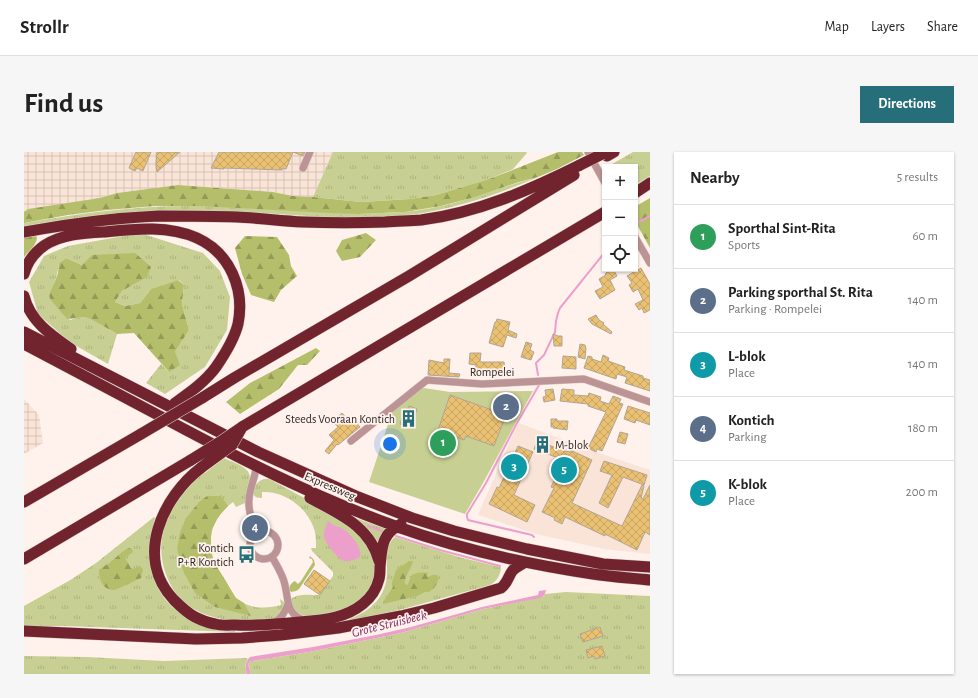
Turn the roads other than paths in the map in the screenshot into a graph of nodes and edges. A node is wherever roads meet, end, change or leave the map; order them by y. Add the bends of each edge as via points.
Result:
1 (310, 152) edge
2 (588, 152) edge
3 (609, 154) edge
4 (303, 168) dead end
5 (581, 168) junction
6 (602, 178) edge
7 (650, 183) edge
8 (638, 191) edge
9 (602, 214) edge
10 (24, 232) edge
11 (638, 242) edge
12 (650, 264) edge
13 (24, 274) edge
14 (24, 296) edge
15 (24, 332) edge
16 (24, 344) edge
17 (107, 374) junction
18 (650, 402) edge
19 (168, 417) junction
20 (242, 427) junction
21 (351, 441) dead end
22 (258, 452) junction
23 (256, 466) junction
24 (293, 484) junction
25 (24, 502) edge
26 (412, 518) junction
27 (396, 526) junction
28 (258, 532) junction
29 (506, 545) junction
30 (272, 557) junction
31 (506, 558) junction
32 (24, 559) edge
33 (525, 562) junction
34 (380, 567) junction
35 (650, 567) edge
36 (650, 580) edge
37 (494, 590) junction
38 (288, 604) junction
39 (307, 621) junction
40 (272, 625) junction
41 (24, 631) edge

1 - 4 street
2 - 6 street
3 - 5 highway, bridge via 602,154
5 - 10 highway via 483,207 421,220 354,223 158,216
5 - 19 highway, bridge via 409,276
7 - 8 highway
9 - 20 highway
11 - 12 street
13 - 19 highway via 33,256 45,245 84,233 145,228 169,230 197,238 218,252 232,270 238,287 238,325 215,368 191,392 175,403
14 - 17 highway via 33,317 47,332
15 - 17 highway, Expressweg
16 - 23 highway, Expressweg
17 - 22 highway, Expressweg
18 - 21 street, Rompelei via 584,380 482,384 428,380
19 - 25 highway, bridge
20 - 32 highway, bridge
20 - 40 highway, bridge via 232,446 187,480 166,508 156,536 155,562 159,578 168,593 195,617 215,624
22 - 23 highway
22 - 26 highway, Expressweg
23 - 24 highway, Expressweg
23 - 28 street via 248,507
24 - 27 highway, Expressweg
24 - 34 highway via 300,493 361,529 373,545
26 - 27 highway
26 - 29 highway, Expressweg
27 - 31 highway, Expressweg via 450,544
27 - 34 highway via 384,541
28 - 30 street via 272,533 276,538 278,548
28 - 30 street via 251,540 252,552 260,558
29 - 31 highway
29 - 35 highway, Expressweg via 603,564
30 - 38 street via 285,585
31 - 33 highway, Expressweg
31 - 37 highway via 504,576
33 - 36 highway, Expressweg via 594,574
33 - 37 highway via 513,570 504,586
34 - 39 highway via 380,579 364,603 336,617
37 - 41 highway via 401,616 338,628 281,635 196,639
38 - 39 street via 295,615
38 - 40 street via 285,613
39 - 40 highway

